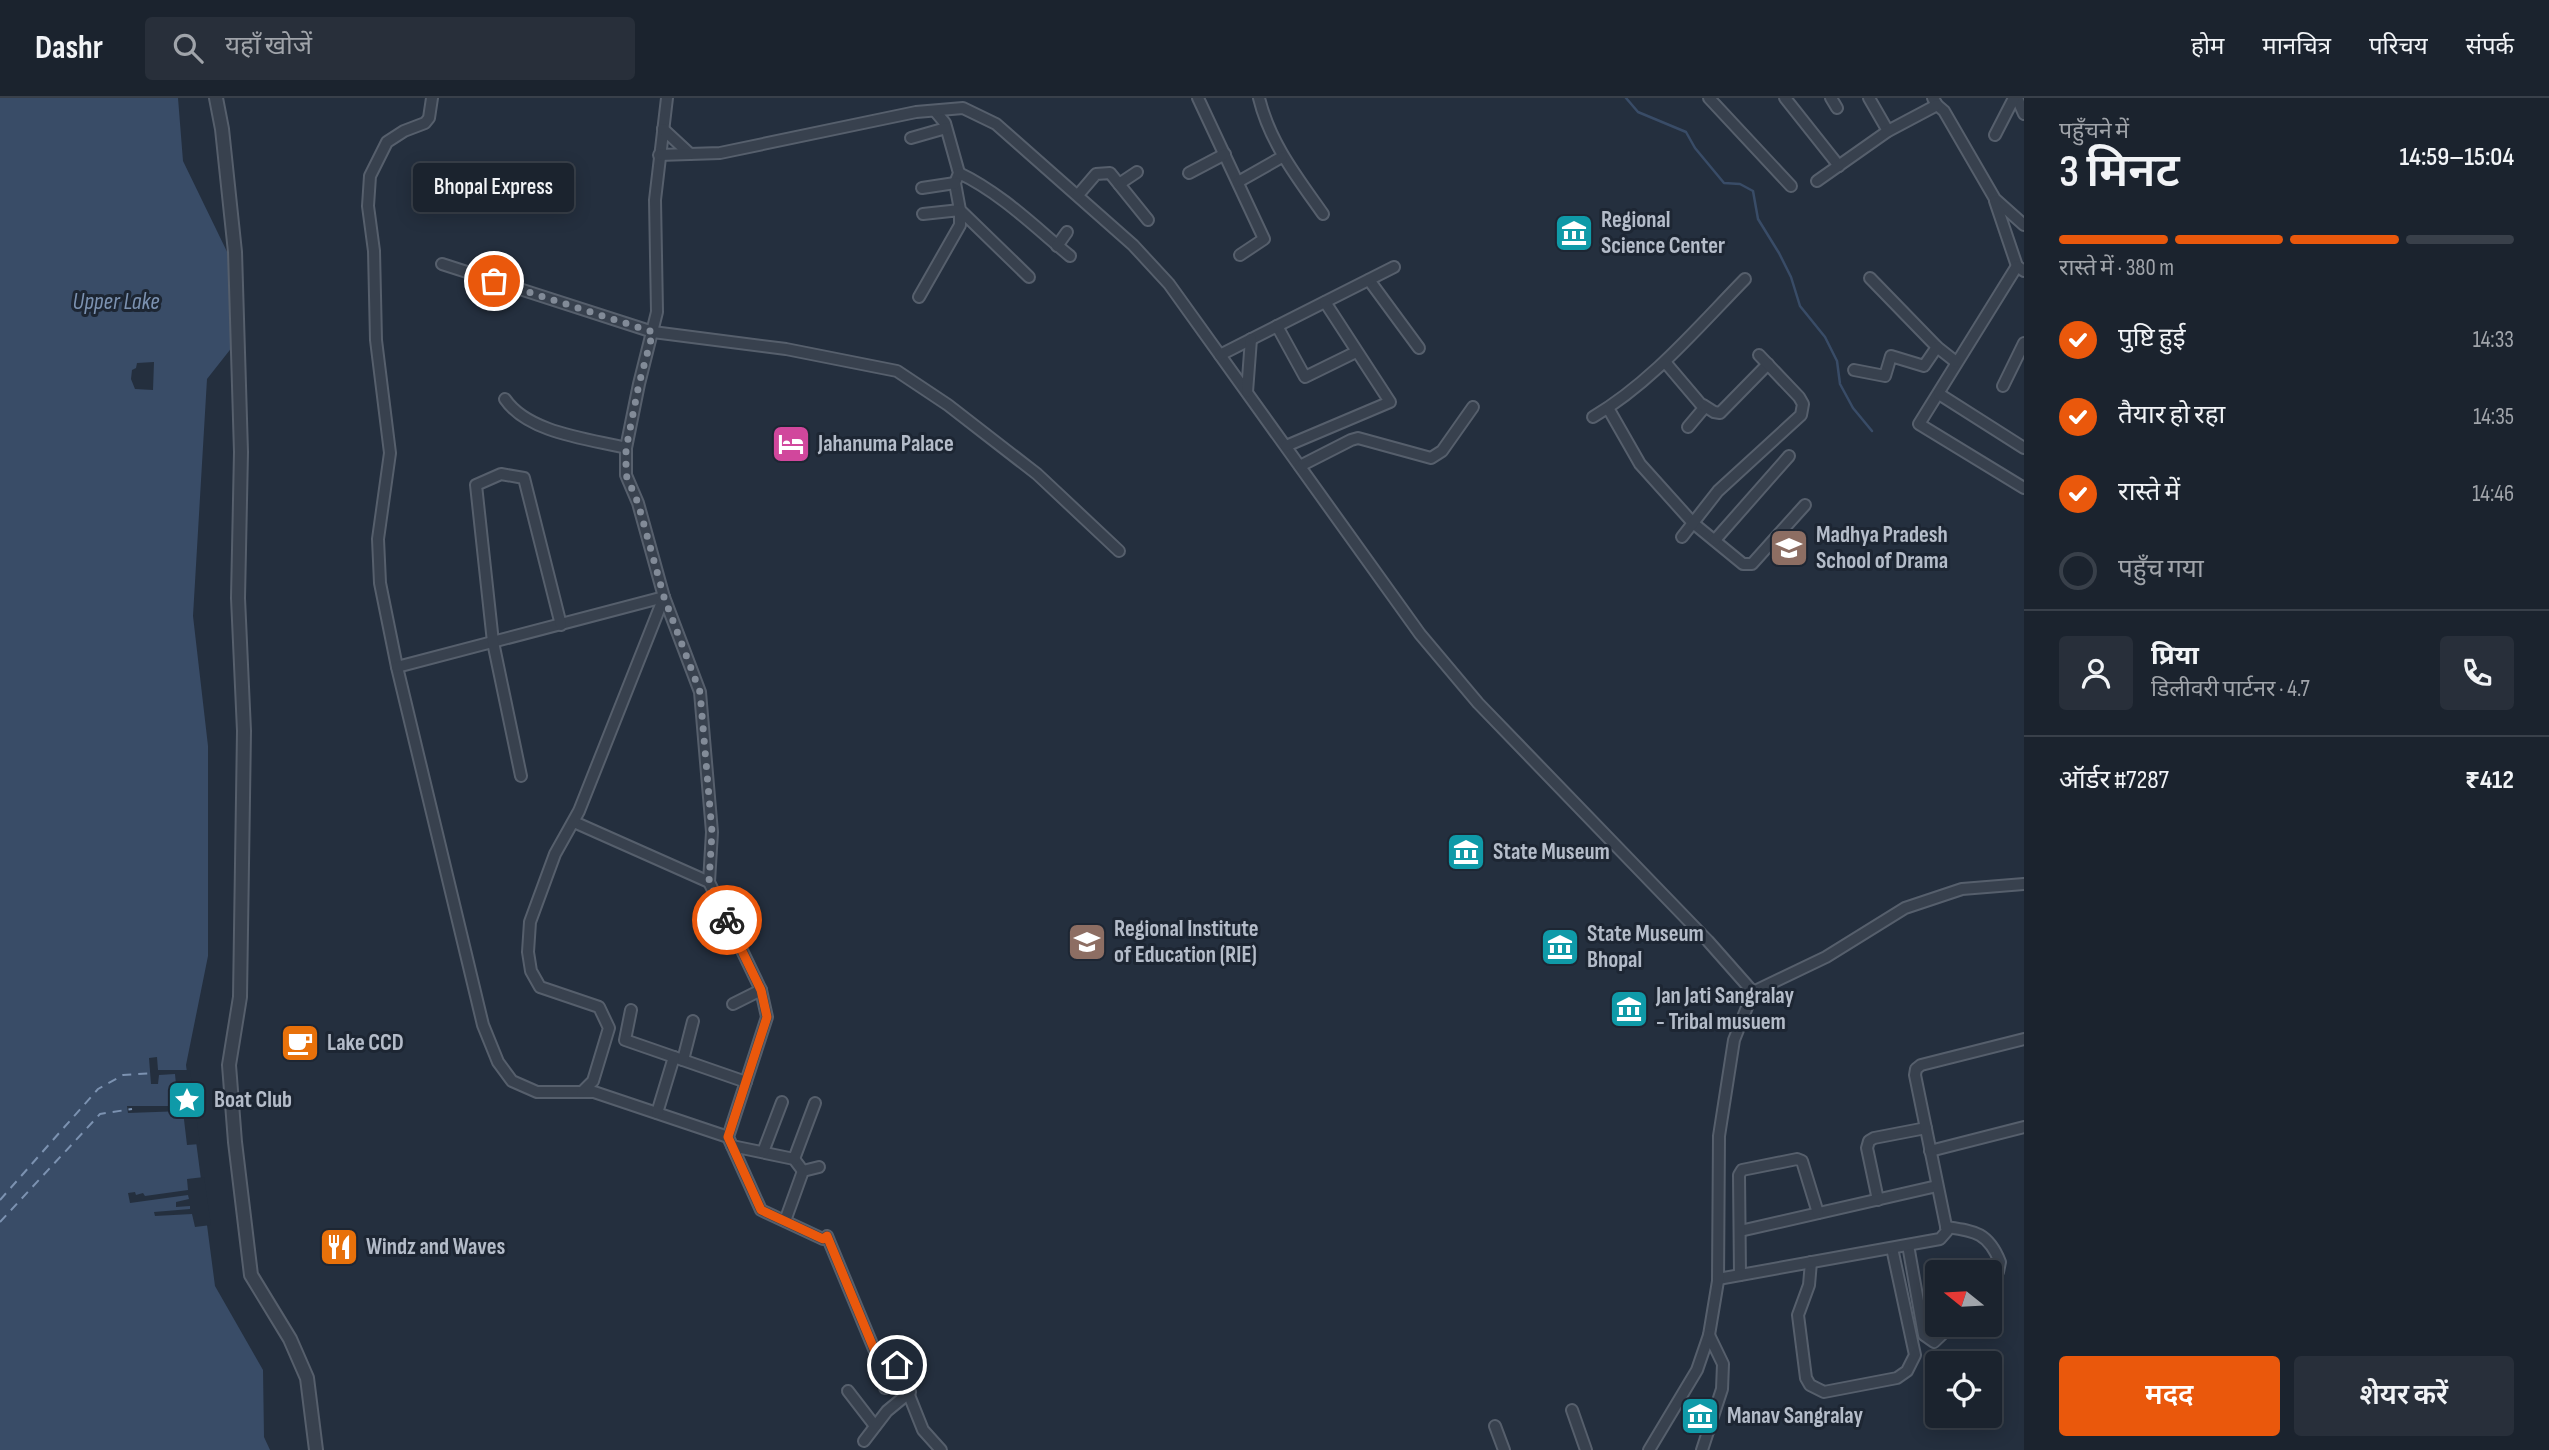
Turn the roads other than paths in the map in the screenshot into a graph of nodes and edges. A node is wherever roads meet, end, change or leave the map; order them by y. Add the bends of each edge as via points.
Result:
1 (216, 98) edge
2 (432, 98) edge
3 (667, 98) edge
4 (921, 98) edge
5 (1198, 98) edge
6 (1259, 98) edge
7 (1709, 98) edge
8 (1785, 98) edge
9 (1869, 98) edge
10 (2015, 98) edge
11 (1935, 102) edge
12 (935, 111) junction
13 (916, 112) junction
14 (2024, 114) edge
15 (663, 128) junction
16 (946, 128) junction
17 (1888, 131) junction
18 (1995, 135) dead end
19 (911, 138) dead end
20 (690, 154) junction
21 (1224, 154) junction
22 (659, 155) junction
23 (1282, 157) junction
24 (1839, 166) junction
25 (1137, 172) dead end
26 (1189, 173) dead end
27 (957, 178) junction
28 (1818, 181) dead end
29 (1238, 182) junction
30 (1119, 184) junction
31 (1791, 186) dead end
32 (922, 188) dead end
33 (1078, 195) junction
34 (1995, 199) junction
35 (960, 210) junction
36 (923, 214) dead end
37 (1323, 214) dead end
38 (1148, 220) dead end
39 (2024, 225) edge
40 (1068, 232) dead end
41 (1057, 246) junction
42 (1240, 255) dead end
43 (1070, 257) dead end
44 (442, 264) dead end
45 (1394, 267) dead end
46 (2020, 268) edge
47 (1029, 277) dead end
48 (1870, 278) dead end
49 (1745, 279) dead end
50 (1369, 280) junction
51 (919, 297) dead end
52 (1325, 302) junction
53 (1277, 326) junction
54 (653, 332) junction
55 (1251, 339) junction
56 (2024, 343) edge
57 (1937, 346) junction
58 (1419, 348) dead end
59 (1356, 352) junction
60 (1220, 355) junction
61 (1759, 355) dead end
62 (1665, 362) junction
63 (1956, 362) junction
64 (1768, 364) junction
65 (1854, 370) dead end
66 (2003, 386) dead end
67 (1247, 392) junction
68 (1939, 394) junction
69 (505, 399) dead end
70 (1703, 405) junction
71 (1473, 407) dead end
72 (1608, 408) junction
73 (1593, 417) dead end
74 (1688, 427) dead end
75 (1286, 446) junction
76 (2024, 448) edge
77 (626, 449) junction
78 (1789, 456) dead end
79 (1300, 466) junction
80 (2024, 488) edge
81 (1805, 505) dead end
82 (1693, 523) junction
83 (1682, 537) dead end
84 (1715, 540) junction
85 (1119, 551) dead end
86 (664, 597) junction
87 (561, 625) junction
88 (493, 642) junction
89 (397, 667) junction
90 (521, 776) dead end
91 (574, 822) junction
92 (709, 882) junction
93 (2024, 884) edge
94 (761, 990) junction
95 (1753, 992) junction
96 (733, 1004) dead end
97 (631, 1010) dead end
98 (693, 1021) dead end
99 (2024, 1038) edge
100 (679, 1058) junction
101 (746, 1082) junction
102 (582, 1092) junction
103 (782, 1102) dead end
104 (815, 1103) dead end
105 (657, 1113) junction
106 (2024, 1127) edge
107 (1926, 1128) junction
108 (730, 1142) junction
109 (1930, 1151) junction
110 (764, 1152) junction
111 (794, 1159) junction
112 (819, 1167) dead end
113 (803, 1171) junction
114 (1937, 1186) junction
115 (1878, 1200) junction
116 (1818, 1213) junction
117 (785, 1221) junction
118 (1946, 1227) junction
119 (1740, 1231) junction
120 (1908, 1245) junction
121 (1892, 1248) junction
122 (1999, 1260) edge
123 (1811, 1262) junction
124 (1740, 1275) junction
125 (1718, 1279) junction
126 (1709, 1335) junction
127 (1925, 1336) edge
128 (903, 1377) junction
129 (885, 1388) dead end
130 (848, 1391) dead end
131 (910, 1392) junction
132 (1572, 1410) dead end
133 (875, 1426) junction
134 (1495, 1426) dead end
135 (864, 1441) dead end
136 (316, 1450) edge
137 (941, 1450) edge
138 (1504, 1450) edge
139 (1586, 1450) edge
140 (1649, 1450) edge
141 (1702, 1450) edge

1 - 136 street via 235,252 242,452 238,598 244,731 241,983 229,1065 251,1275 290,1339 307,1378
2 - 89 street via 425,123 387,142 370,176 368,206 376,340 390,453 378,539 380,583
3 - 15 street
4 - 13 street
5 - 21 street
6 - 23 street
7 - 31 street
8 - 24 street
9 - 17 street
10 - 14 street
10 - 18 street
11 - 17 street
11 - 34 street
12 - 13 street
12 - 16 street
12 - 33 street via 963,108 996,124
13 - 20 street via 720,153
15 - 20 street
15 - 22 street
16 - 19 street
16 - 27 street
17 - 24 street
20 - 22 street
21 - 26 street
21 - 29 street
22 - 54 street
23 - 29 street
23 - 37 street
24 - 28 street
25 - 30 street
27 - 32 street
27 - 35 street
27 - 41 street via 979,182
29 - 42 street via 1264,239
30 - 33 street via 1110,173 1096,174
30 - 38 street
33 - 60 street via 1169,284
34 - 39 street
34 - 46 street
35 - 36 street
35 - 47 street
35 - 51 street via 960,225
40 - 41 street
41 - 43 street
44 - 54 street
45 - 50 street
46 - 63 street
48 - 57 street
49 - 62 street
50 - 52 street
50 - 58 street
52 - 53 street
52 - 59 street
53 - 55 street
53 - 59 street via 1305,377
54 - 77 street
54 - 85 street via 786,349 897,371 1037,474
55 - 60 street
55 - 67 street
56 - 66 street
57 - 63 street
57 - 65 street via 1924,366 1891,356 1885,376
59 - 75 street via 1390,402
60 - 67 street
61 - 64 street
62 - 70 street
62 - 72 street
63 - 68 street
64 - 70 street via 1720,414
64 - 82 street via 1799,397 1801,415 1718,491
67 - 75 street
68 - 76 street
68 - 80 street via 1919,424
69 - 77 street via 536,425
70 - 74 street
71 - 79 street via 1442,451 1431,458 1358,438
72 - 73 street
72 - 82 street via 1640,464
75 - 79 street
77 - 86 street via 626,475
78 - 84 street
79 - 95 street via 1420,634 1478,702
81 - 84 street via 1752,564 1743,564
82 - 83 street
82 - 84 street
86 - 87 street
86 - 91 street
86 - 92 street via 700,692 712,832
87 - 88 street
87 - 88 street via 524,478 501,474 476,485
88 - 89 street
88 - 90 street
89 - 102 street via 483,1025 498,1062 512,1081 537,1092
91 - 92 street
91 - 102 street via 555,854 530,922 528,952 540,988 599,1007 609,1028 593,1081
92 - 94 street
93 - 95 street via 1962,890 1905,908 1826,957
94 - 96 street
94 - 101 street via 767,1017
95 - 125 street via 1734,1040 1719,1136
97 - 100 street via 625,1040
98 - 100 street
99 - 107 street via 1916,1069
100 - 101 street
100 - 105 street
101 - 108 street
102 - 105 street
103 - 110 street
104 - 111 street
105 - 108 street
106 - 109 street
107 - 109 street
107 - 115 street via 1870,1141 1867,1148
108 - 110 street
108 - 117 street via 761,1210
109 - 114 street
110 - 111 street
111 - 113 street
112 - 113 street
113 - 117 street
114 - 115 street
114 - 118 street
115 - 116 street
116 - 119 street
116 - 119 street via 1802,1161 1748,1167 1739,1175
117 - 128 street via 823,1239 827,1236 874,1349 897,1365
118 - 120 street via 1940,1239
118 - 122 street via 1975,1231
119 - 124 street
120 - 121 street
120 - 127 street
121 - 123 street
121 - 123 street via 1915,1355 1912,1364 1897,1378 1824,1392 1806,1378 1798,1315
123 - 124 street
124 - 125 street
125 - 126 street
126 - 140 street via 1696,1370
126 - 141 street via 1723,1364 1722,1389
128 - 129 street
128 - 131 street
130 - 133 street
131 - 133 street
131 - 137 street via 923,1430
132 - 139 street
133 - 135 street
134 - 138 street

